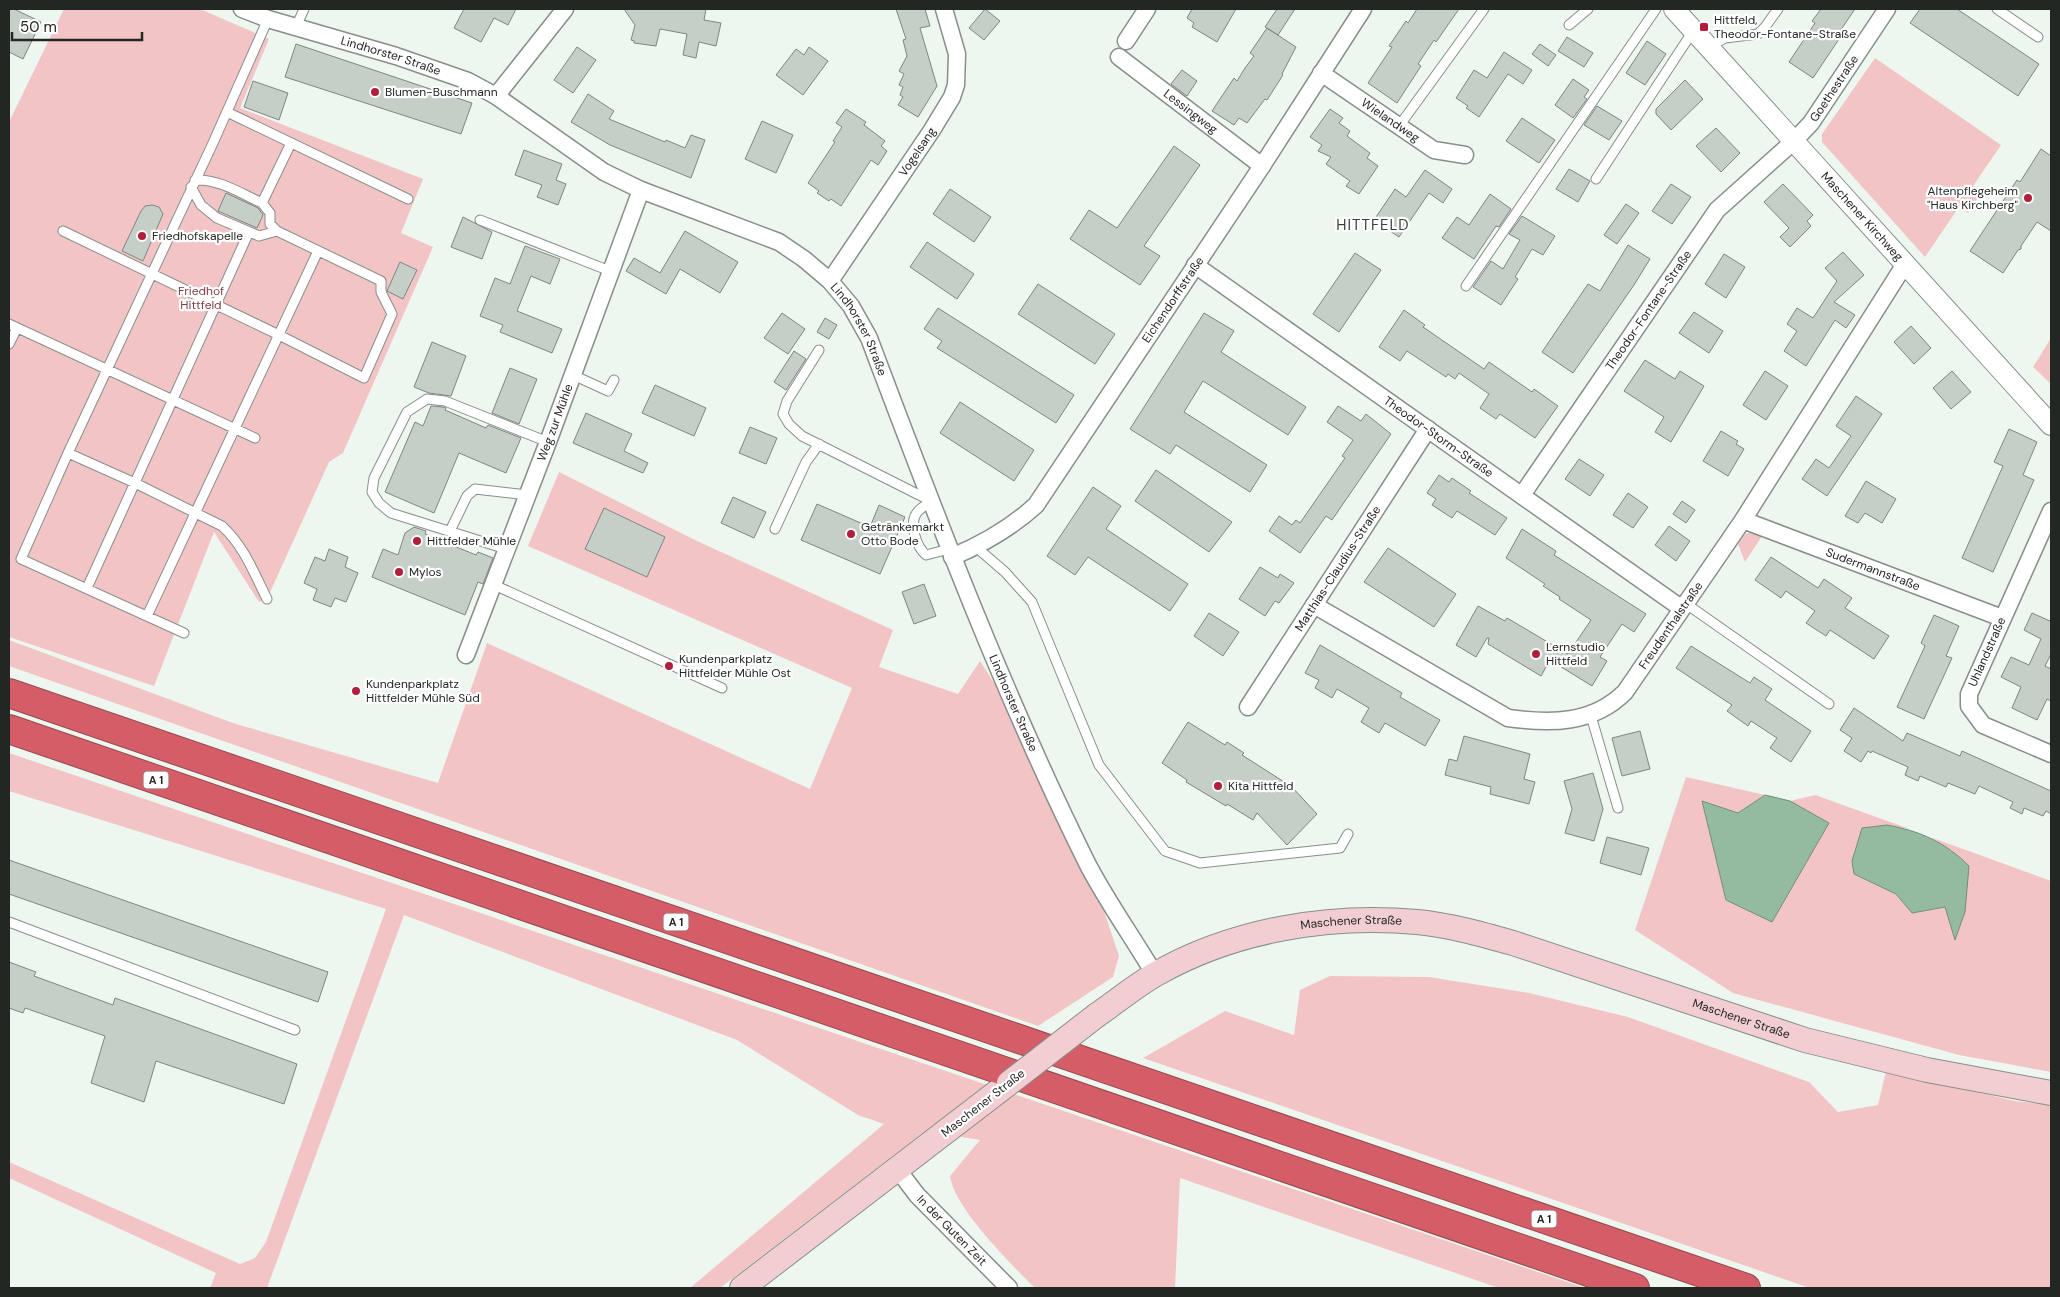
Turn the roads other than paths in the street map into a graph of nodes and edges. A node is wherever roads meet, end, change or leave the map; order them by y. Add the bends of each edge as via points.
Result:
1 (242, 9) edge
2 (304, 9) edge
3 (565, 9) edge
4 (944, 9) edge
5 (1147, 9) edge
6 (1363, 9) edge
7 (1484, 9) edge
8 (1588, 9) edge
9 (1656, 9) edge
10 (1674, 9) edge
11 (1778, 9) edge
12 (1887, 9) edge
13 (1997, 9) edge
14 (268, 19) junction
15 (1568, 25) dead end
16 (296, 27) junction
17 (1693, 30) junction
18 (2038, 37) dead end
19 (1126, 41) dead end
20 (1709, 48) junction
21 (1119, 58) dead end
22 (1321, 72) junction
23 (496, 96) junction
24 (227, 112) junction
25 (1400, 126) junction
26 (1794, 141) junction
27 (291, 143) junction
28 (1465, 155) dead end
29 (1262, 166) junction
30 (1596, 179) dead end
31 (193, 184) junction
32 (641, 190) junction
33 (408, 199) dead end
34 (262, 203) junction
35 (480, 220) dead end
36 (63, 231) dead end
37 (277, 231) junction
38 (249, 232) junction
39 (318, 251) junction
40 (1905, 264) junction
41 (1195, 265) junction
42 (610, 271) junction
43 (152, 273) junction
44 (830, 281) junction
45 (1466, 286) dead end
46 (216, 304) junction
47 (13, 326) edge
48 (279, 334) junction
49 (9, 344) edge
50 (819, 350) dead end
51 (107, 369) junction
52 (573, 375) junction
53 (614, 380) dead end
54 (173, 400) junction
55 (2051, 424) edge
56 (234, 429) junction
57 (1428, 429) junction
58 (255, 438) dead end
59 (548, 442) junction
60 (819, 444) junction
61 (68, 453) junction
62 (135, 483) junction
63 (527, 495) junction
64 (1522, 495) junction
65 (931, 501) junction
66 (2051, 511) edge
67 (196, 512) junction
68 (1743, 520) junction
69 (775, 529) dead end
70 (450, 531) junction
71 (976, 547) junction
72 (506, 549) junction
73 (950, 553) junction
74 (492, 584) junction
75 (87, 588) junction
76 (267, 599) dead end
77 (1314, 605) junction
78 (1683, 606) junction
79 (147, 616) junction
80 (2002, 618) junction
81 (184, 633) dead end
82 (466, 654) dead end
83 (722, 688) dead end
84 (9, 693) edge
85 (1829, 704) dead end
86 (1248, 708) dead end
87 (1591, 716) junction
88 (9, 729) edge
89 (2051, 754) edge
90 (1618, 808) dead end
91 (1348, 834) dead end
92 (9, 922) edge
93 (1155, 975) junction
94 (295, 1030) dead end
95 (2051, 1093) edge
96 (898, 1170) junction
97 (742, 1288) edge
98 (1009, 1288) edge
99 (1635, 1288) edge
100 (1746, 1288) edge

1 - 14 street, Lindhorster Straße
2 - 16 lane
3 - 23 street
4 - 44 street, Vogelsang via 957,54 956,85 945,111
5 - 19 street
6 - 22 street, Eichendorffstraße
7 - 25 lane
8 - 15 lane
9 - 45 lane
10 - 17 street, Maschener Kirchweg
11 - 20 lane via 1758,34 1725,38
12 - 26 street, Goethestraße via 1820,111
13 - 18 lane
14 - 16 street, Lindhorster Straße
14 - 24 lane
16 - 23 street, Lindhorster Straße via 436,68
17 - 20 street, Maschener Kirchweg
17 - 30 lane
20 - 26 street, Maschener Kirchweg
21 - 29 street, Lessingweg
22 - 25 street, Wielandweg
22 - 29 street, Eichendorffstraße
23 - 32 street, Lindhorster Straße via 604,172
24 - 27 lane
24 - 31 lane
25 - 28 street, Wielandweg via 1434,150
26 - 40 street, Maschener Kirchweg
26 - 64 street, Theodor-Fontane-Straße via 1717,210
27 - 33 lane
27 - 34 lane
29 - 41 street, Eichendorffstraße
31 - 34 lane via 207,180 216,182
31 - 38 lane via 198,200 207,211
31 - 43 lane
32 - 42 street, Weg zur Mühle
32 - 44 street, Lindhorster Straße via 779,242
34 - 37 lane via 270,213 270,224
35 - 42 lane
36 - 43 lane
37 - 38 lane via 259,236
37 - 39 lane
38 - 46 lane
39 - 48 lane
39 - 48 lane via 381,281 381,292 392,314 364,378
40 - 55 street, Maschener Kirchweg
40 - 68 street, Freudenthalstraße
41 - 57 street, Theodor-Storm-Straße
41 - 71 street, Eichendorffstraße via 1036,505 1021,519
42 - 52 street, Weg zur Mühle
43 - 46 lane
43 - 51 lane
44 - 65 street, Lindhorster Straße via 851,306 869,338
46 - 48 lane
46 - 54 lane
47 - 49 lane
47 - 51 lane
48 - 56 lane
50 - 60 lane via 787,401 783,414 802,436
51 - 54 lane
51 - 61 lane
52 - 53 lane via 608,391
52 - 59 street, Weg zur Mühle
54 - 56 lane
54 - 62 lane
56 - 58 lane
56 - 67 lane
57 - 64 street, Theodor-Storm-Straße
57 - 77 street, Matthias-Claudius-Straße
59 - 63 street, Weg zur Mühle
59 - 70 lane via 445,401 427,399 408,412 374,478 372,492 391,513
60 - 65 lane
60 - 69 lane via 806,462
61 - 62 lane
61 - 75 lane via 21,559
62 - 67 lane
62 - 75 lane
63 - 70 lane via 475,489
63 - 72 street, Weg zur Mühle
64 - 78 street, Theodor-Storm-Straße
65 - 73 street, Lindhorster Straße
65 - 73 lane via 916,513 913,522 917,541 926,555
66 - 80 street, Uhlandstraße
67 - 76 lane via 233,536
67 - 79 lane
68 - 78 street, Freudenthalstraße
68 - 80 street, Sudermannstraße
70 - 72 lane
71 - 73 street, Eichendorffstraße
71 - 91 lane via 1032,602 1099,764 1164,851 1200,863 1340,848
72 - 74 street, Weg zur Mühle
73 - 93 street, Lindhorster Straße via 996,667 1089,866
74 - 82 street, Weg zur Mühle
74 - 83 lane
75 - 79 lane
77 - 86 street, Matthias-Claudius-Straße
77 - 87 street, Freudenthalstraße via 1508,718 1558,720
78 - 85 lane
78 - 87 street, Freudenthalstraße via 1625,692
79 - 81 lane
80 - 89 street, Uhlandstraße via 1969,694 1969,706 1983,725
84 - 100 highway, A 1
87 - 90 lane
88 - 99 highway, A 1
92 - 94 lane
93 - 95 main road, Maschener Straße via 1219,946 1286,929 1333,923 1417,922 1513,943 1805,1040 1927,1070
93 - 96 main road, Maschener Straße, bridge via 1097,1015
96 - 97 main road, Maschener Straße
96 - 98 street, In der Guten Zeit via 917,1195

